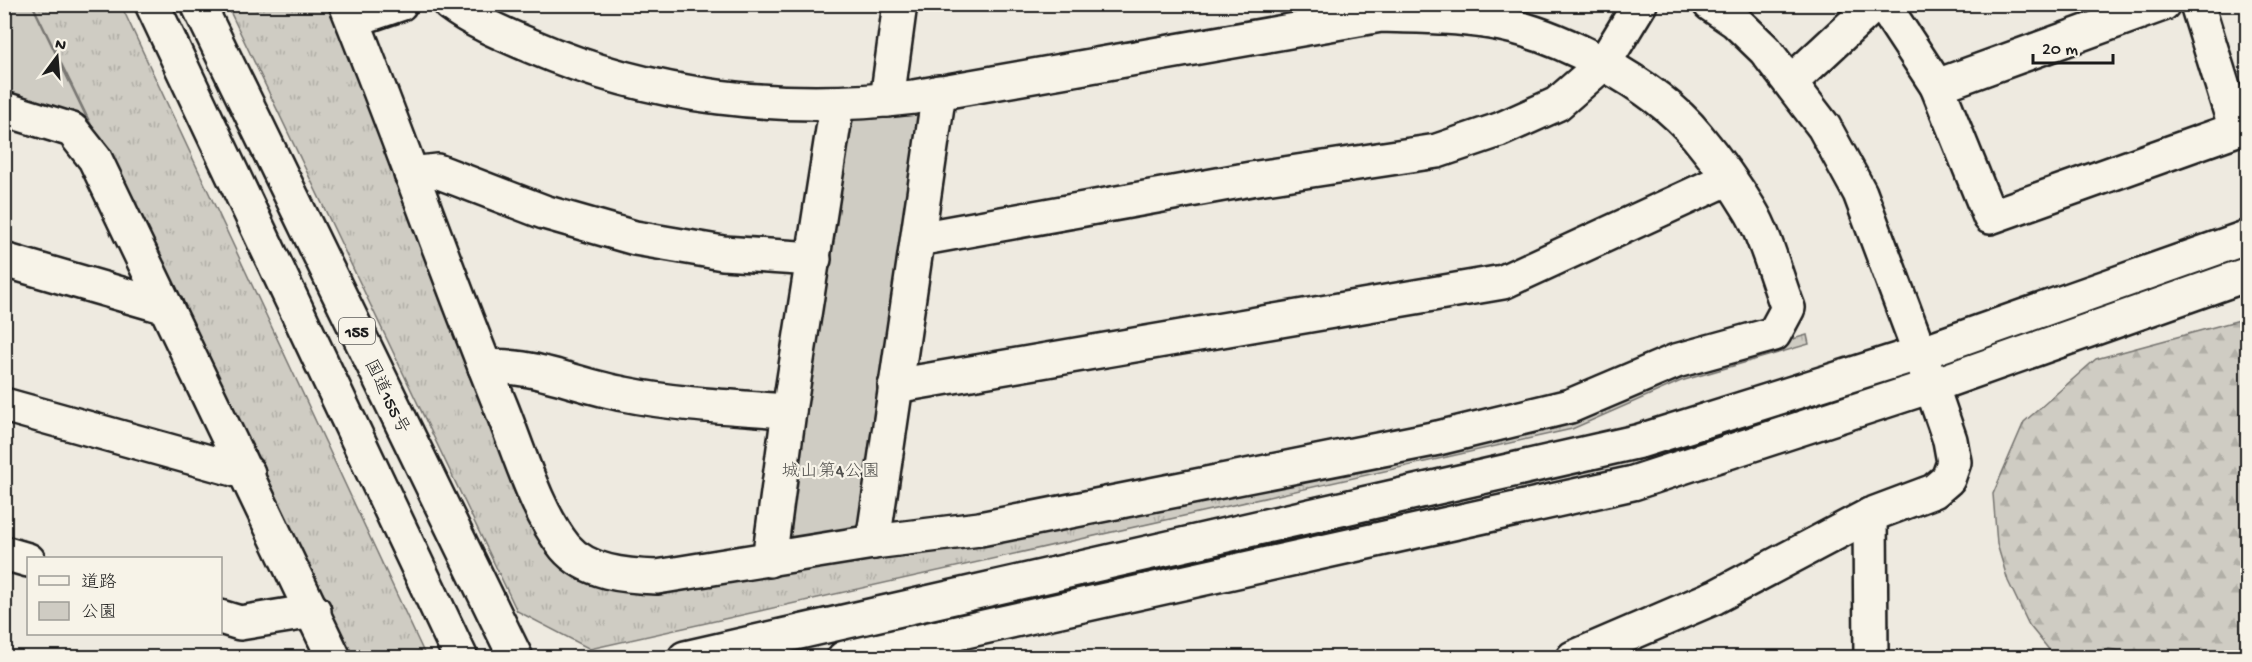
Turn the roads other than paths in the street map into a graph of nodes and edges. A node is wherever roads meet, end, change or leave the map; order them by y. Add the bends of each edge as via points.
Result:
1 (152, 4) edge
2 (198, 4) edge
3 (400, 4) edge
4 (450, 4) edge
5 (897, 4) edge
6 (1640, 4) edge
7 (1710, 4) edge
8 (1875, 4) edge
9 (1883, 4) edge
10 (2163, 4) edge
11 (2197, 4) edge
12 (349, 12) edge
13 (2118, 12) edge
14 (1605, 63) junction
15 (1791, 82) junction
16 (1937, 86) junction
17 (939, 92) junction
18 (887, 100) junction
19 (837, 104) junction
20 (4, 109) edge
21 (2242, 127) edge
22 (411, 174) junction
23 (1727, 179) junction
24 (2247, 237) edge
25 (918, 239) junction
26 (814, 259) junction
27 (4, 261) edge
28 (2247, 274) edge
29 (166, 307) junction
30 (1920, 353) junction
31 (485, 367) junction
32 (895, 386) junction
33 (1931, 386) junction
34 (4, 405) edge
35 (789, 411) junction
36 (248, 473) junction
37 (1870, 515) junction
38 (873, 542) junction
39 (4, 553) edge
40 (27, 560) edge
41 (769, 560) junction
42 (314, 611) junction
43 (222, 618) edge
44 (334, 657) edge
45 (461, 657) edge
46 (516, 657) edge
47 (685, 657) edge
48 (844, 657) edge
49 (1573, 657) edge
50 (1870, 657) edge

1 - 45 main road, 155
2 - 46 main road, 国道155号 / 155
3 - 12 main road
4 - 19 main road via 507,36 614,78 700,96
5 - 18 main road
6 - 14 main road
7 - 15 main road via 1735,21
8 - 15 main road
9 - 16 main road
10 - 13 main road
11 - 21 main road
12 - 22 main road
13 - 16 main road
14 - 17 main road via 1544,36 1492,22 1381,15
14 - 23 main road via 1655,98 1696,135
14 - 25 main road via 1557,104 1437,151 1251,179
15 - 30 main road via 1824,127 1860,193
16 - 21 main road via 1990,217
17 - 18 main road
17 - 25 main road
18 - 19 main road
19 - 26 main road
20 - 29 main road via 72,129 95,159
22 - 26 main road via 437,171 544,212 635,238 723,253
22 - 31 main road
23 - 32 main road via 1503,282
23 - 38 main road via 1751,211 1788,308 1774,334 1676,361 1570,406 1438,438 980,529
24 - 30 main road
25 - 32 main road
26 - 35 main road
27 - 29 main road
28 - 33 main road
29 - 36 main road
30 - 33 main road
30 - 47 main road via 1640,441
31 - 35 main road via 508,365 624,394
31 - 41 main road via 548,521 566,549 587,563 623,576 657,577
32 - 38 main road
33 - 37 main road via 1950,440 1954,462 1948,479 1935,491
33 - 48 main road via 1634,483
34 - 36 main road
35 - 41 main road
36 - 42 main road
37 - 49 main road via 1715,597
37 - 50 main road
38 - 41 main road
39 - 40 main road
42 - 43 main road via 240,623
42 - 44 main road

